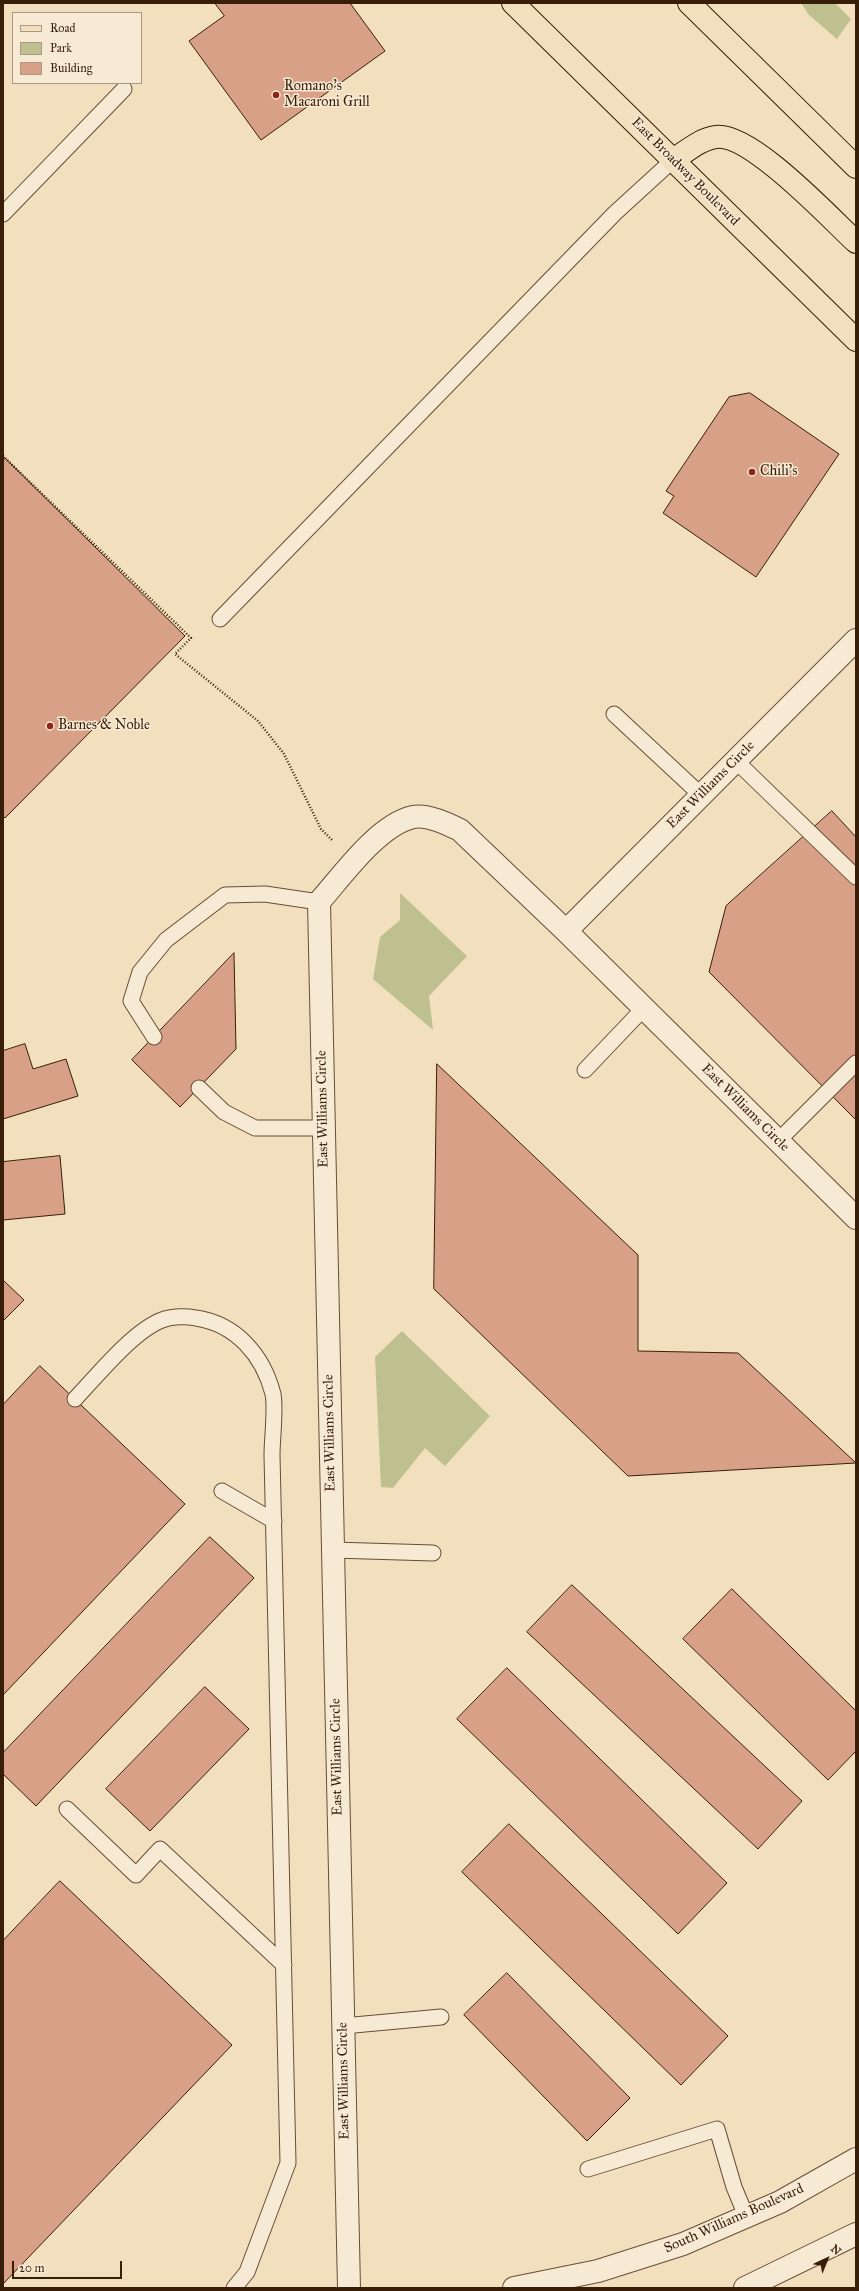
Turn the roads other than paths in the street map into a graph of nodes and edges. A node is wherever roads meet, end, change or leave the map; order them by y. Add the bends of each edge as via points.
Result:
1 (513, 3) edge
2 (689, 3) edge
3 (124, 89) dead end
4 (673, 160) junction
5 (856, 167) edge
6 (3, 214) edge
7 (856, 242) edge
8 (856, 340) edge
9 (220, 619) dead end
10 (856, 640) edge
11 (614, 714) dead end
12 (736, 760) junction
13 (701, 795) junction
14 (856, 877) edge
15 (319, 902) junction
16 (566, 931) junction
17 (644, 1008) junction
18 (154, 1037) dead end
19 (856, 1064) edge
20 (585, 1070) dead end
21 (198, 1088) dead end
22 (324, 1128) junction
23 (778, 1141) junction
24 (856, 1218) edge
25 (75, 1399) dead end
26 (222, 1491) dead end
27 (274, 1521) junction
28 (333, 1550) junction
29 (433, 1553) dead end
30 (68, 1809) dead end
31 (284, 1964) junction
32 (441, 2017) dead end
33 (343, 2026) junction
34 (856, 2159) edge
35 (588, 2170) dead end
36 (746, 2216) junction
37 (854, 2239) edge
38 (234, 2288) edge
39 (349, 2288) edge
40 (514, 2288) edge
41 (745, 2288) edge

1 - 4 main road, East Broadway Boulevard
2 - 5 main road
3 - 6 lane
4 - 7 main road via 705,140 718,136 744,143 765,158
4 - 8 main road, East Broadway Boulevard
4 - 9 lane via 604,223
10 - 12 street, East Williams Circle
11 - 13 lane
12 - 13 street, East Williams Circle
12 - 14 lane
13 - 16 street, East Williams Circle
15 - 16 street, East Williams Circle via 387,829 414,817 441,821 460,830
15 - 18 lane via 265,894 225,895 200,912 166,940 140,972 131,1001
15 - 22 street, East Williams Circle
16 - 17 street, East Williams Circle
17 - 20 lane
17 - 23 street, East Williams Circle
19 - 23 lane
21 - 22 lane via 224,1112 255,1128
22 - 28 street, East Williams Circle
23 - 24 street, East Williams Circle
25 - 27 lane via 140,1332 163,1319 187,1316 211,1320 233,1332 251,1348 264,1368 273,1396
26 - 27 lane
27 - 31 lane
28 - 29 lane
28 - 33 street, East Williams Circle
30 - 31 lane via 136,1875 160,1848
31 - 38 lane via 288,2163 247,2272
32 - 33 lane
33 - 39 street, East Williams Circle
34 - 36 street, South Williams Boulevard via 780,2202
35 - 36 lane via 717,2129 734,2187
36 - 40 street, South Williams Boulevard via 676,2247 598,2271
37 - 41 street

